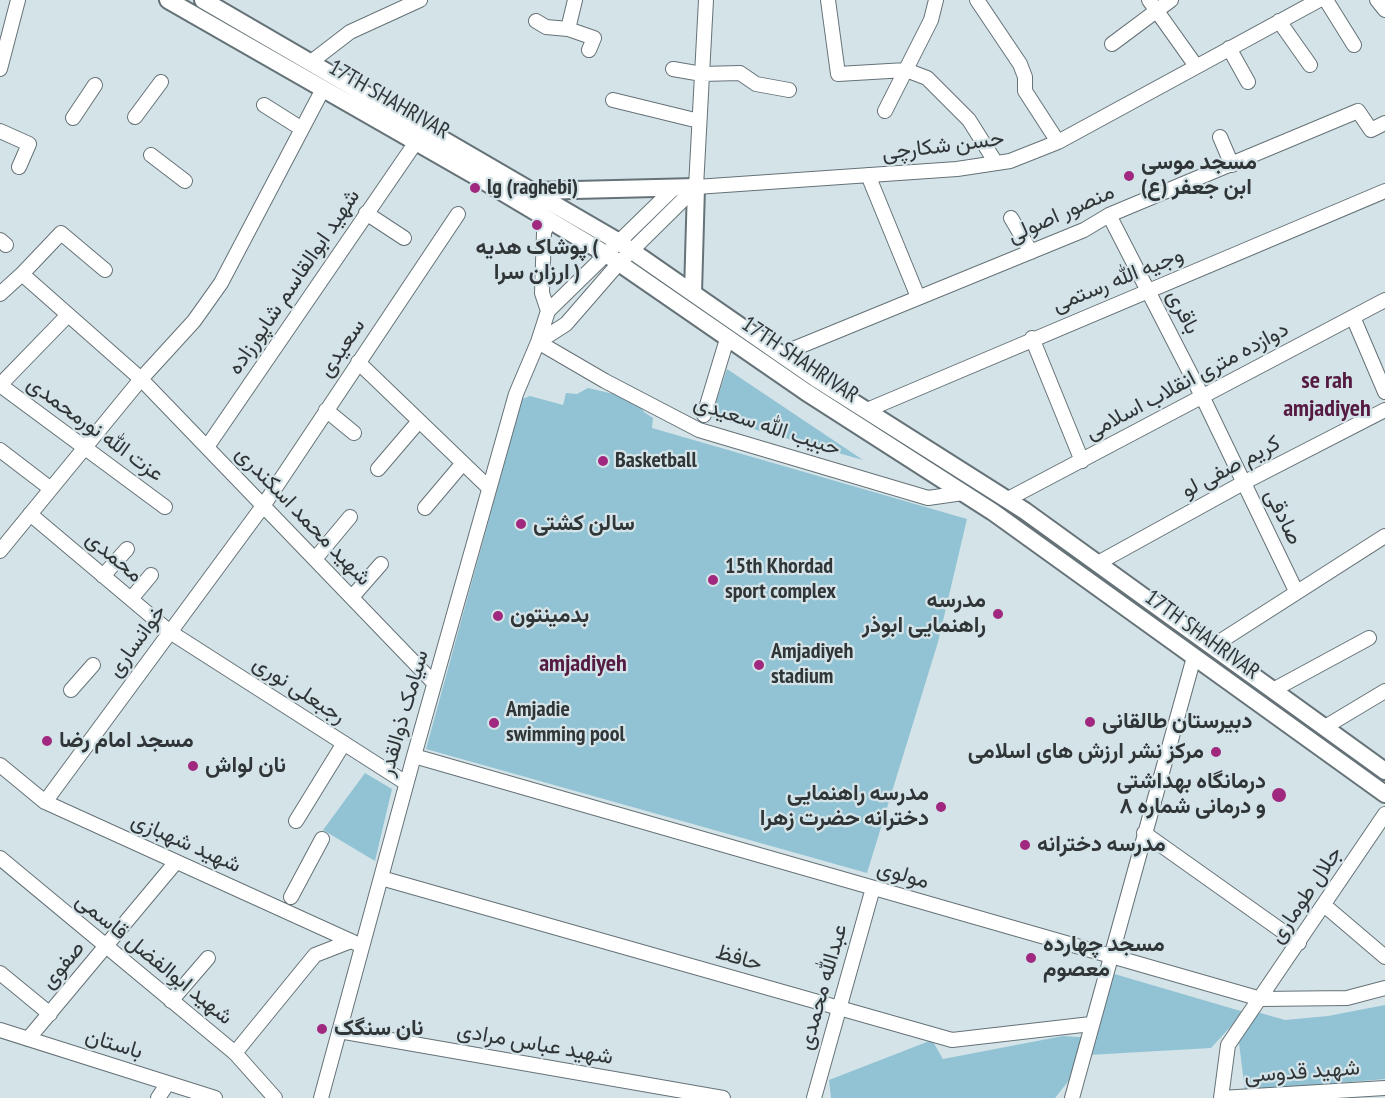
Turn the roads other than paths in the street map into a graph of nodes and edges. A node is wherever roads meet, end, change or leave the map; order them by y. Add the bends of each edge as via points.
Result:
1 (18, 0) edge
2 (168, 0) edge
3 (202, 0) edge
4 (420, 0) edge
5 (575, 0) edge
6 (708, 0) edge
7 (828, 0) edge
8 (936, 0) edge
9 (977, 0) edge
10 (1171, 0) edge
11 (1319, 0) edge
12 (1326, 0) edge
13 (1377, 0) edge
14 (1153, 5) edge
15 (1385, 10) edge
16 (536, 21) dead end
17 (1279, 21) junction
18 (568, 29) junction
19 (1112, 44) dead end
20 (1354, 45) dead end
21 (1229, 48) junction
22 (589, 50) dead end
23 (311, 62) junction
24 (1310, 64) dead end
25 (1196, 66) junction
26 (0, 69) edge
27 (673, 69) dead end
28 (906, 70) junction
29 (702, 74) junction
30 (161, 82) dead end
31 (1248, 82) dead end
32 (95, 85) dead end
33 (323, 89) junction
34 (789, 90) dead end
35 (613, 100) dead end
36 (264, 105) dead end
37 (885, 111) dead end
38 (135, 117) dead end
39 (73, 118) dead end
40 (699, 121) junction
41 (1385, 123) edge
42 (302, 129) junction
43 (0, 130) edge
44 (1220, 137) dead end
45 (416, 142) junction
46 (1058, 142) junction
47 (151, 155) dead end
48 (996, 163) junction
49 (1232, 165) junction
50 (19, 166) dead end
51 (867, 175) junction
52 (185, 181) dead end
53 (675, 187) junction
54 (696, 187) junction
55 (534, 191) junction
56 (1385, 191) edge
57 (366, 213) junction
58 (458, 214) dead end
59 (1109, 215) junction
60 (1011, 218) dead end
61 (549, 219) junction
62 (404, 238) dead end
63 (625, 246) junction
64 (1030, 252) junction
65 (613, 258) junction
66 (105, 270) dead end
67 (22, 274) junction
68 (1149, 291) junction
69 (693, 293) junction
70 (0, 294) edge
71 (918, 297) junction
72 (1385, 300) edge
73 (548, 311) junction
74 (68, 315) junction
75 (1353, 317) junction
76 (1032, 338) junction
77 (727, 339) junction
78 (538, 342) junction
79 (781, 354) junction
80 (358, 362) junction
81 (141, 379) junction
82 (0, 385) edge
83 (1385, 392) edge
84 (1202, 396) junction
85 (326, 410) junction
86 (867, 410) junction
87 (1385, 410) edge
88 (704, 416) dead end
89 (419, 421) junction
90 (354, 433) dead end
91 (86, 446) junction
92 (207, 447) junction
93 (0, 450) edge
94 (1082, 460) junction
95 (463, 463) junction
96 (378, 469) dead end
97 (1243, 483) junction
98 (489, 488) junction
99 (51, 489) junction
100 (963, 493) junction
101 (1008, 499) junction
102 (263, 506) junction
103 (165, 507) dead end
104 (424, 508) dead end
105 (30, 514) junction
106 (350, 517) dead end
107 (1385, 536) edge
108 (127, 549) dead end
109 (0, 551) edge
110 (315, 560) junction
111 (1098, 563) junction
112 (381, 564) dead end
113 (151, 575) dead end
114 (103, 576) junction
115 (1296, 591) junction
116 (352, 597) junction
117 (131, 599) junction
118 (170, 632) junction
119 (1369, 638) dead end
120 (1214, 646) junction
121 (1194, 657) junction
122 (93, 665) dead end
123 (434, 682) junction
124 (71, 690) dead end
125 (1274, 690) junction
126 (1385, 691) edge
127 (1326, 727) junction
128 (344, 743) junction
129 (414, 756) junction
130 (0, 765) edge
131 (1385, 771) edge
132 (406, 783) junction
133 (1385, 794) edge
134 (45, 802) junction
135 (1385, 814) edge
136 (296, 821) dead end
137 (1144, 833) junction
138 (322, 839) dead end
139 (0, 858) edge
140 (176, 862) junction
141 (381, 878) junction
142 (873, 888) junction
143 (291, 897) dead end
144 (1324, 905) junction
145 (1299, 943) junction
146 (357, 944) junction
147 (105, 947) junction
148 (1110, 955) junction
149 (1385, 957) edge
150 (208, 958) dead end
151 (0, 973) edge
152 (1385, 988) edge
153 (1261, 999) junction
154 (171, 1001) junction
155 (839, 1008) junction
156 (50, 1014) junction
157 (1091, 1024) junction
158 (0, 1030) edge
159 (339, 1031) junction
160 (28, 1039) junction
161 (235, 1053) junction
162 (168, 1083) junction
163 (1385, 1088) edge
164 (158, 1098) edge
165 (215, 1098) edge
166 (275, 1098) edge
167 (321, 1098) edge
168 (723, 1098) edge
169 (814, 1098) edge
170 (1072, 1098) edge
171 (1221, 1098) edge

1 - 26 street
2 - 33 main road, 17TH SHAHRIVAR
3 - 23 main road, 17TH SHAHRIVAR
4 - 23 street via 350,32
5 - 18 street
6 - 29 street
7 - 28 street via 838,74
8 - 28 street via 931,20
9 - 46 street via 1020,64 1025,77 1024,91
10 - 14 street
11 - 17 street, حسن شکارچی
12 - 20 street
13 - 15 street
14 - 19 street
14 - 25 street
16 - 18 street via 546,27
17 - 21 street, حسن شکارچی
17 - 24 street
18 - 22 street via 594,38
21 - 25 street, حسن شکارچی
21 - 31 street
23 - 55 main road, 17TH SHAHRIVAR
25 - 46 street, حسن شکارچی
27 - 29 street
28 - 37 street
28 - 48 street via 927,78 969,120
29 - 34 street via 740,74 756,84
29 - 40 street
30 - 38 street
32 - 39 street
33 - 42 street
33 - 45 main road, 17TH SHAHRIVAR
35 - 40 street
36 - 42 street
40 - 54 street
41 - 49 street, منصور اصولی via 1371,130 1358,111
42 - 81 street via 221,283 194,321
43 - 50 street via 29,144
44 - 49 street
45 - 57 street, شهید ابوالقاسم شاپورزاده
45 - 61 main road, 17TH SHAHRIVAR
46 - 48 street, حسن شکارچی
47 - 52 street
48 - 51 street, حسن شکارچی
49 - 59 street, منصور اصولی
51 - 54 street, حسن شکارچی
51 - 71 street
53 - 54 main road
53 - 55 main road
53 - 63 street
54 - 63 street
54 - 69 main road
55 - 63 main road, 17TH SHAHRIVAR
56 - 68 street, وجیه الله رستمی
57 - 62 street
57 - 92 street, شهید ابوالقاسم شاپورزاده
58 - 80 street, سعیدی
59 - 64 street, منصور اصولی
59 - 68 street, باقری
60 - 64 street
61 - 65 main road, 17TH SHAHRIVAR
61 - 73 street via 544,233 542,293
63 - 65 street, سیامک ذوالقدر
63 - 69 main road, 17TH SHAHRIVAR
64 - 71 street, منصور اصولی
65 - 73 street, سیامک ذوالقدر
65 - 77 main road, 17TH SHAHRIVAR
65 - 78 street, سیامک ذوالقدر via 566,324
66 - 67 street via 61,233
67 - 70 street
67 - 74 street, شهید محمد اسکندری
68 - 76 street, وجیه الله رستمی
68 - 84 street, باقری
69 - 79 main road, 17TH SHAHRIVAR
71 - 79 street, منصور اصولی
72 - 75 street, دوازده متری انقلاب اسلامی
73 - 78 street, سیامک ذوالقدر
74 - 81 street, شهید محمد اسکندری
74 - 82 street
75 - 83 street
75 - 84 street, دوازده متری انقلاب اسلامی
76 - 86 street, وجیه الله رستمی
76 - 94 street
77 - 88 street
77 - 100 main road, 17TH SHAHRIVAR
78 - 98 street, سیامک ذوالقدر via 516,394
78 - 100 street, حبیب الله سعیدی via 699,430 928,498
79 - 86 main road, 17TH SHAHRIVAR
80 - 85 street, سعیدی
80 - 89 street
81 - 91 street
81 - 92 street, شهید محمد اسکندری
82 - 91 street, عزت الله نورمحمدی
84 - 94 street, دوازده متری انقلاب اسلامی
84 - 97 street, صادقی
85 - 90 street
85 - 102 street, سعیدی
86 - 101 main road, 17TH SHAHRIVAR
87 - 97 street, کریم صفی لو
89 - 95 street
89 - 96 street
91 - 99 street
91 - 103 street, عزت الله نورمحمدی
92 - 102 street, شهید محمد اسکندری
93 - 99 street
94 - 101 street, دوازده متری انقلاب اسلامی
95 - 98 street
95 - 104 street
97 - 111 street, کریم صفی لو
97 - 115 street, صادقی
98 - 123 street, سیامک ذوالقدر
99 - 105 street
100 - 121 main road, 17TH SHAHRIVAR
101 - 111 main road, 17TH SHAHRIVAR
102 - 110 street, شهید محمد اسکندری
102 - 118 street, خوانساری
105 - 109 street
105 - 114 street, محمدی
106 - 110 street
107 - 115 street
108 - 114 street
110 - 116 street, شهید محمد اسکندری
111 - 120 main road, 17TH SHAHRIVAR
112 - 116 street
113 - 117 street
114 - 117 street, محمدی
115 - 120 street
116 - 123 street, شهید محمد اسکندری
117 - 118 street, محمدی
118 - 128 street, رجبعلی نوری
118 - 134 street, خوانساری
119 - 125 street
120 - 125 main road, 17TH SHAHRIVAR
121 - 133 main road, 17TH SHAHRIVAR
121 - 137 street
122 - 124 street
123 - 129 street, سیامک ذوالقدر
125 - 127 main road, 17TH SHAHRIVAR
126 - 127 street
127 - 131 main road, 17TH SHAHRIVAR
128 - 132 street, رجبعلی نوری
128 - 136 street
129 - 132 street, سیامک ذوالقدر
129 - 142 street, مولوی
130 - 134 street, شهید شهبازی
132 - 141 street, سیامک ذوالقدر
134 - 140 street, شهید شهبازی
135 - 144 street, جلال طوماری
137 - 145 street
137 - 148 street
138 - 143 street
139 - 147 street, شهید ابوالفضل قاسمی
140 - 146 street, شهید شهبازی
140 - 147 street, صفوی
141 - 146 street, سیامک ذوالقدر
141 - 155 street, حافظ
142 - 148 street, مولوی
142 - 155 street, عبدالله محمدی
144 - 145 street, جلال طوماری
144 - 149 street
145 - 153 street, جلال طوماری
146 - 159 street, سیامک ذوالقدر
146 - 161 street via 315,955
147 - 154 street, شهید ابوالفضل قاسمی
147 - 156 street, صفوی
148 - 153 street, مولوی
148 - 157 street
150 - 154 street
151 - 156 street
152 - 153 street, مولوی via 1347,998
153 - 171 street, جلال طوماری via 1228,1045
154 - 161 street, شهید ابوالفضل قاسمی
155 - 157 street, حافظ via 952,1040
155 - 169 street, عبدالله محمدی
156 - 160 street, صفوی
157 - 170 street
158 - 160 street, باستان
159 - 167 street, سیامک ذوالقدر
159 - 168 street, شهید عباس مرادی
160 - 162 street, باستان
161 - 166 street, شهید ابوالفضل قاسمی
162 - 164 street
162 - 165 street, باستان
163 - 171 street, شهید قدوسی

